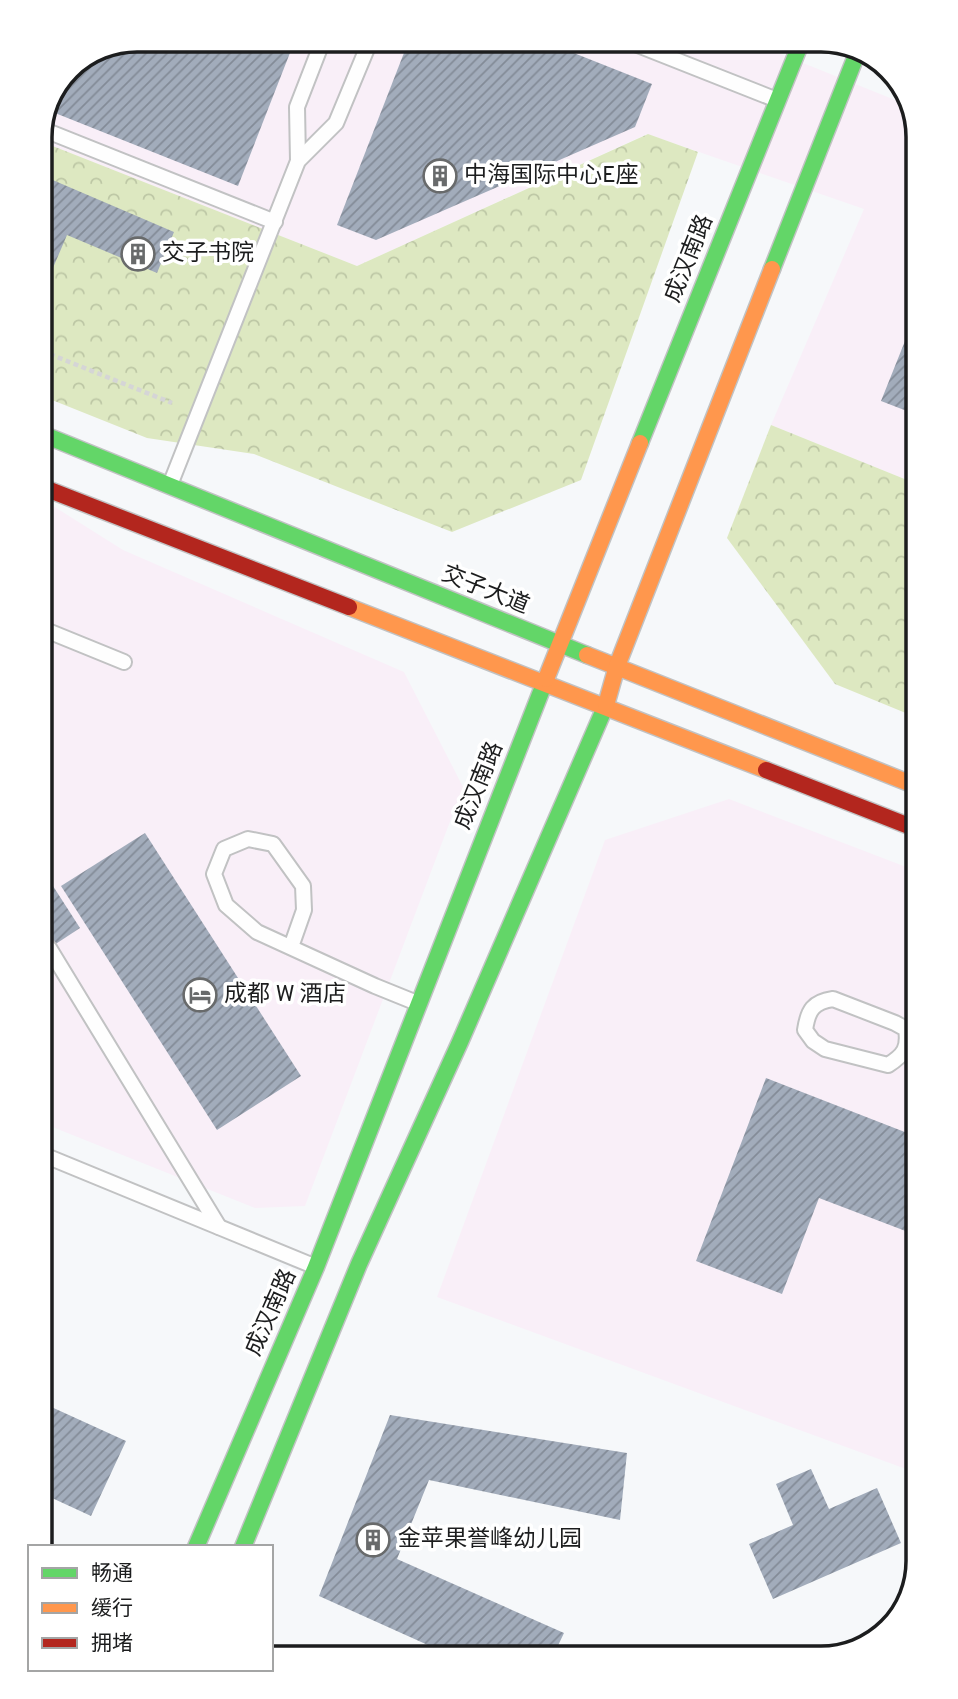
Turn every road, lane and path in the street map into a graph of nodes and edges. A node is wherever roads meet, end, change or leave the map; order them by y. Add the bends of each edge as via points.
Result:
1 (318, 52) edge
2 (365, 52) edge
3 (657, 53) edge
4 (797, 53) edge
5 (855, 60) edge
6 (778, 101) junction
7 (53, 134) edge
8 (298, 161) junction
9 (275, 222) junction
10 (53, 356) edge
11 (172, 403) dead end
12 (53, 438) edge
13 (170, 486) junction
14 (53, 491) edge
15 (53, 633) edge
16 (559, 645) junction
17 (124, 662) dead end
18 (617, 666) junction
19 (545, 684) junction
20 (604, 707) junction
21 (906, 782) edge
22 (906, 825) edge
23 (291, 947) junction
24 (52, 954) edge
25 (418, 1003) junction
26 (906, 1031) edge
27 (906, 1049) edge
28 (52, 1159) edge
29 (219, 1227) junction
30 (316, 1268) junction
31 (197, 1545) edge
32 (244, 1545) edge

1 - 8 lane via 297,107
2 - 8 lane via 336,123
3 - 6 lane
4 - 6 main road, 成汉南路
5 - 18 main road
6 - 16 main road, 成汉南路
7 - 9 lane
8 - 9 lane
9 - 13 lane
10 - 11 path
12 - 13 main road, 交子大道
13 - 16 main road, 交子大道
14 - 19 main road
15 - 17 lane
16 - 18 main road, 交子大道
16 - 19 main road, 成汉南路
18 - 20 main road
18 - 21 main road, 交子大道
19 - 20 main road
19 - 25 main road, 成汉南路
20 - 22 main road
20 - 32 main road via 359,1264
23 - 23 lane via 257,932 226,905 214,874 224,849 247,839 273,844 303,886 304,910
23 - 25 lane
24 - 29 lane
25 - 30 main road, 成汉南路
26 - 27 lane via 833,999 812,1007 805,1030 825,1049 888,1065
28 - 29 lane
29 - 30 lane
30 - 31 main road, 成汉南路

